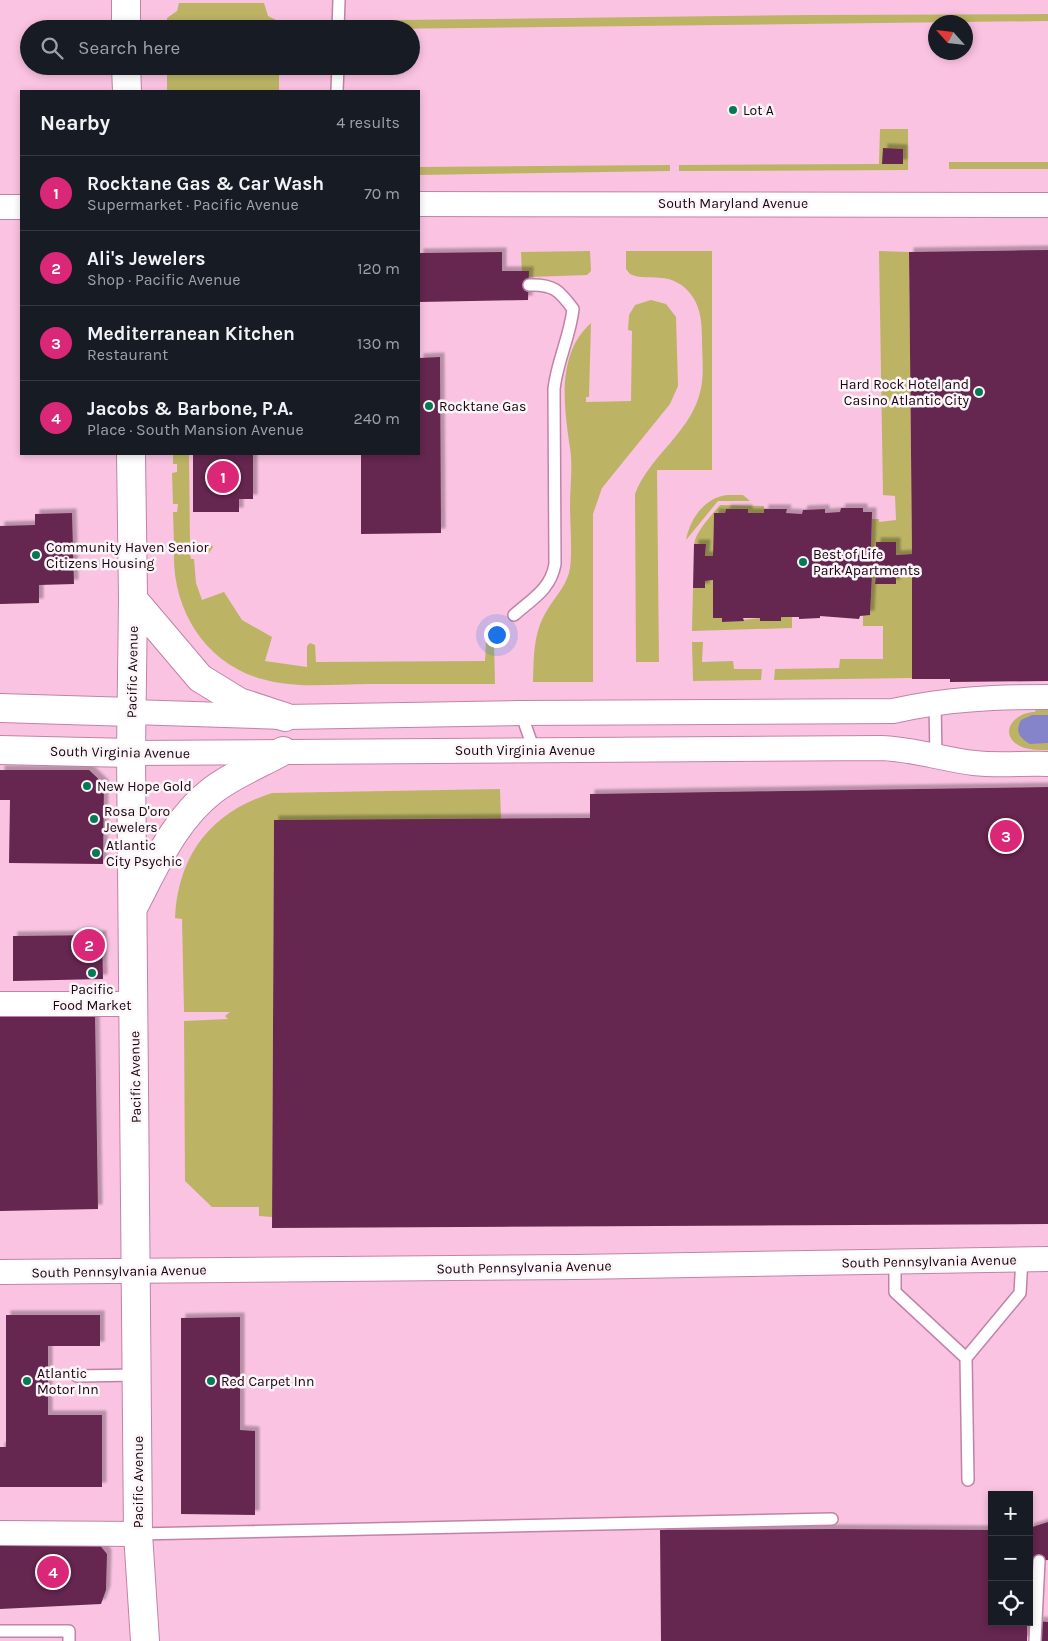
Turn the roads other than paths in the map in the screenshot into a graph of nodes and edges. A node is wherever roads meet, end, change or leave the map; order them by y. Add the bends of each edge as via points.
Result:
1 (126, 0) edge
2 (339, 0) edge
3 (126, 20) edge
4 (338, 20) edge
5 (126, 75) edge
6 (338, 75) edge
7 (127, 90) edge
8 (337, 90) edge
9 (420, 204) edge
10 (1048, 205) edge
11 (20, 206) edge
12 (0, 207) edge
13 (529, 285) dead end
14 (131, 455) edge
15 (133, 599) junction
16 (514, 615) dead end
17 (1048, 697) edge
18 (935, 703) junction
19 (0, 708) edge
20 (131, 712) junction
21 (521, 713) junction
22 (285, 717) junction
23 (0, 750) edge
24 (534, 750) junction
25 (283, 751) junction
26 (131, 753) junction
27 (936, 758) junction
28 (1048, 764) edge
29 (132, 909) junction
30 (0, 1004) edge
31 (134, 1004) junction
32 (1022, 1259) junction
33 (1048, 1259) edge
34 (895, 1261) junction
35 (137, 1270) junction
36 (0, 1272) edge
37 (966, 1358) junction
38 (137, 1375) junction
39 (78, 1376) dead end
40 (968, 1480) dead end
41 (832, 1519) dead end
42 (0, 1533) edge
43 (138, 1534) junction
44 (1039, 1561) dead end
45 (0, 1631) edge
46 (68, 1641) edge
47 (145, 1641) edge
48 (1036, 1641) edge

1 - 3 street
2 - 4 lane
5 - 7 street
6 - 8 lane
9 - 10 street, South Maryland Avenue
11 - 12 street
13 - 16 lane via 543,285 561,292 573,309 570,331 556,369 554,389 553,577 538,596
14 - 15 street, Pacific Avenue
15 - 20 street, Pacific Avenue
15 - 22 street via 200,678 239,702
17 - 18 street via 982,697
18 - 21 street via 893,711
18 - 27 lane
19 - 20 street
20 - 22 street
20 - 26 street, Pacific Avenue
21 - 22 street
21 - 24 lane
23 - 26 street, South Virginia Avenue
24 - 25 street, South Virginia Avenue
24 - 27 street, South Virginia Avenue via 881,748 908,749
25 - 26 street, South Virginia Avenue
25 - 29 street via 214,789 196,804 177,827
26 - 29 street, Pacific Avenue
27 - 28 street, South Virginia Avenue via 976,763
29 - 31 street, Pacific Avenue
30 - 31 street
31 - 35 street, Pacific Avenue
32 - 33 street, South Pennsylvania Avenue
32 - 34 street, South Pennsylvania Avenue
32 - 37 lane via 1020,1292
34 - 35 street, South Pennsylvania Avenue
34 - 37 lane via 896,1292
35 - 36 street, South Pennsylvania Avenue
35 - 38 street, Pacific Avenue
37 - 40 lane
38 - 39 lane
38 - 43 street, Pacific Avenue
41 - 43 lane
42 - 43 street
43 - 47 street, Pacific Avenue
44 - 48 lane
45 - 46 lane via 68,1631

